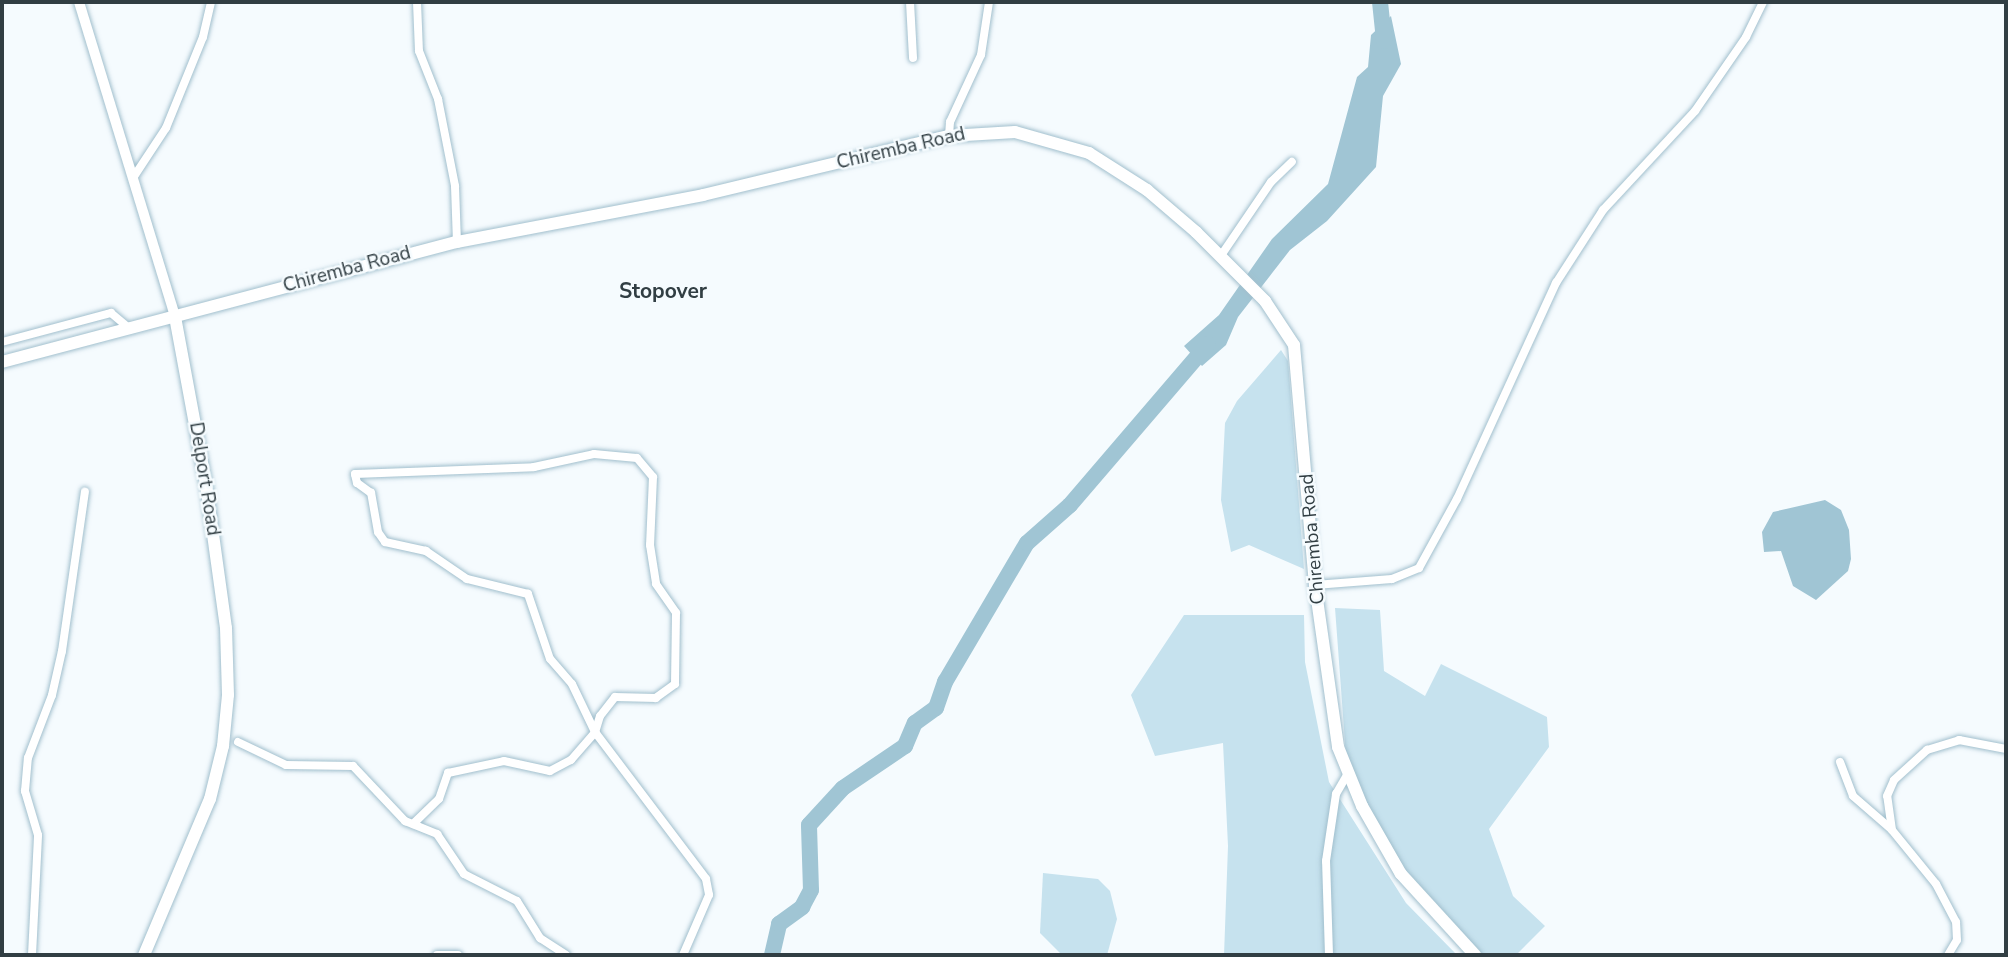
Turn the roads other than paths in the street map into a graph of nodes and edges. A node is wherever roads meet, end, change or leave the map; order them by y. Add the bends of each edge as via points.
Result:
1 (79, 2) edge
2 (211, 2) edge
3 (417, 2) edge
4 (910, 2) edge
5 (989, 2) edge
6 (1763, 2) edge
7 (913, 58) dead end
8 (949, 136) junction
9 (1293, 162) dead end
10 (133, 178) junction
11 (457, 242) junction
12 (1220, 257) junction
13 (174, 316) junction
14 (129, 328) junction
15 (2, 342) edge
16 (2, 362) edge
17 (85, 492) dead end
18 (1315, 585) junction
19 (595, 732) junction
20 (238, 742) dead end
21 (2006, 749) edge
22 (1840, 762) dead end
23 (1347, 775) junction
24 (413, 824) junction
25 (1892, 830) junction
26 (32, 955) edge
27 (144, 955) edge
28 (438, 955) edge
29 (458, 955) edge
30 (566, 955) edge
31 (683, 955) edge
32 (1329, 955) edge
33 (1475, 955) edge
34 (1948, 955) edge

1 - 10 street, Delport Road
2 - 10 street via 203,37 166,128
3 - 11 street via 419,51 438,99 456,186
4 - 7 street
5 - 8 street via 981,55 950,122
6 - 18 street via 1746,37 1695,111 1602,210 1556,283 1457,499 1419,568 1392,579
8 - 11 main road, Chiremba Road via 703,195
8 - 12 main road, Chiremba Road via 1015,132 1089,153 1147,190
9 - 12 street via 1271,183
10 - 13 street, Delport Road
11 - 13 main road, Chiremba Road
12 - 18 main road, Chiremba Road via 1283,324 1297,356
13 - 14 main road, Chiremba Road
13 - 27 main road, Delport Road via 206,484 226,628 228,695 211,799
14 - 15 street via 111,313
14 - 16 main road, Chiremba Road
17 - 26 street via 62,651 52,695 28,758 25,791 38,835
18 - 23 main road, Chiremba Road via 1331,713
19 - 19 street via 572,684 550,659 528,594 467,579 426,551 385,542 378,533 371,493 357,482 355,474 534,467 594,454 637,458 653,477 650,545 656,584 676,613 675,684 656,698 615,697 600,716
19 - 24 street via 571,760 550,771 504,761 448,773 439,799
19 - 31 street via 706,879 709,895
20 - 24 street via 286,765 352,765
21 - 25 street via 1959,740 1927,750 1894,780 1888,796
22 - 25 street via 1853,796
23 - 32 street via 1336,794 1326,861
23 - 33 main road, Chiremba Road via 1401,874
24 - 30 street via 437,834 464,874 517,901 540,938
25 - 34 street via 1936,884 1956,922 1957,940
28 - 29 street

